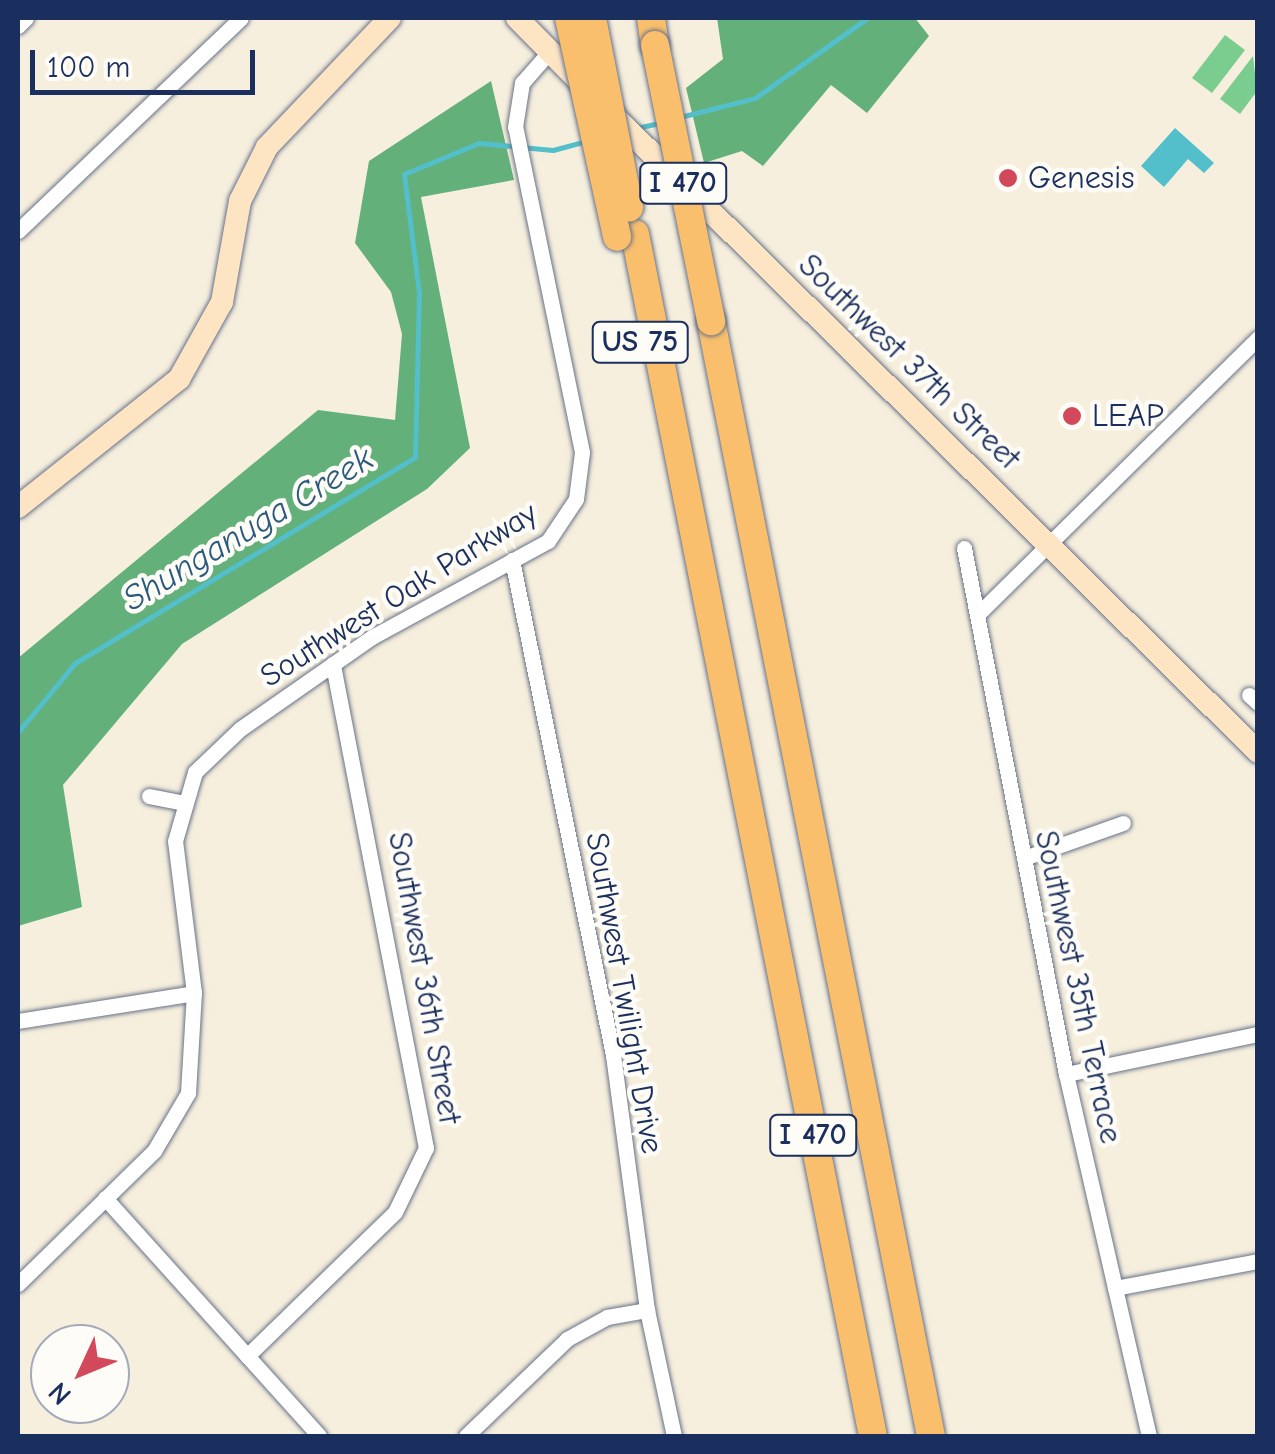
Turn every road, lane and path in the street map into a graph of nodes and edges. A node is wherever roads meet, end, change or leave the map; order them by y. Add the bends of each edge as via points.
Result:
1 (26, 18) edge
2 (241, 18) edge
3 (390, 18) edge
4 (518, 18) edge
5 (569, 18) edge
6 (592, 18) edge
7 (18, 26) edge
8 (653, 31) edge
9 (550, 51) junction
10 (18, 229) edge
11 (626, 236) junction
12 (1258, 338) edge
13 (18, 508) edge
14 (1046, 541) junction
15 (964, 548) dead end
16 (512, 560) junction
17 (979, 613) junction
18 (333, 664) junction
19 (1258, 752) edge
20 (149, 796) dead end
21 (180, 802) junction
22 (1123, 823) dead end
23 (1024, 858) junction
24 (194, 993) junction
25 (18, 1021) edge
26 (1258, 1034) edge
27 (1066, 1074) junction
28 (105, 1198) junction
29 (1258, 1260) edge
30 (18, 1284) edge
31 (1115, 1288) junction
32 (646, 1310) junction
33 (247, 1356) junction
34 (319, 1436) edge
35 (466, 1436) edge
36 (674, 1436) edge
37 (873, 1436) edge
38 (931, 1436) edge
39 (1149, 1436) edge

1 - 7 street
2 - 10 street
3 - 13 main road via 267,147 240,201 222,302 179,380
4 - 9 main road, Southwest 37th Street
5 - 11 highway, bridge
6 - 11 highway, I 470, bridge
8 - 38 highway, I 470, bridge
9 - 14 main road, Southwest 37th Street
9 - 16 street, Southwest Oak Parkway via 522,83 515,128 582,464 564,522
11 - 37 highway, I 470 via 676,442
12 - 14 street
14 - 17 street
14 - 19 main road, Southwest 37th Street
15 - 17 street, Southwest 35th Terrace
16 - 18 street, Southwest Oak Parkway
16 - 32 street, Southwest Twilight Drive via 614,1055
17 - 23 street, Southwest 35th Terrace
18 - 21 street, Southwest Oak Parkway via 240,728
18 - 33 street, Southwest 36th Street via 426,1148 395,1212
20 - 21 street
21 - 24 street via 175,841
22 - 23 street
23 - 27 street, Southwest 35th Terrace
24 - 25 street
24 - 28 street via 193,1070 180,1114
26 - 27 street
27 - 31 street, Southwest 35th Terrace
28 - 30 street
28 - 33 street
29 - 31 street
31 - 39 street, Southwest 35th Terrace
32 - 35 street via 607,1317 567,1339
32 - 36 street, Southwest Twilight Drive
33 - 34 street

